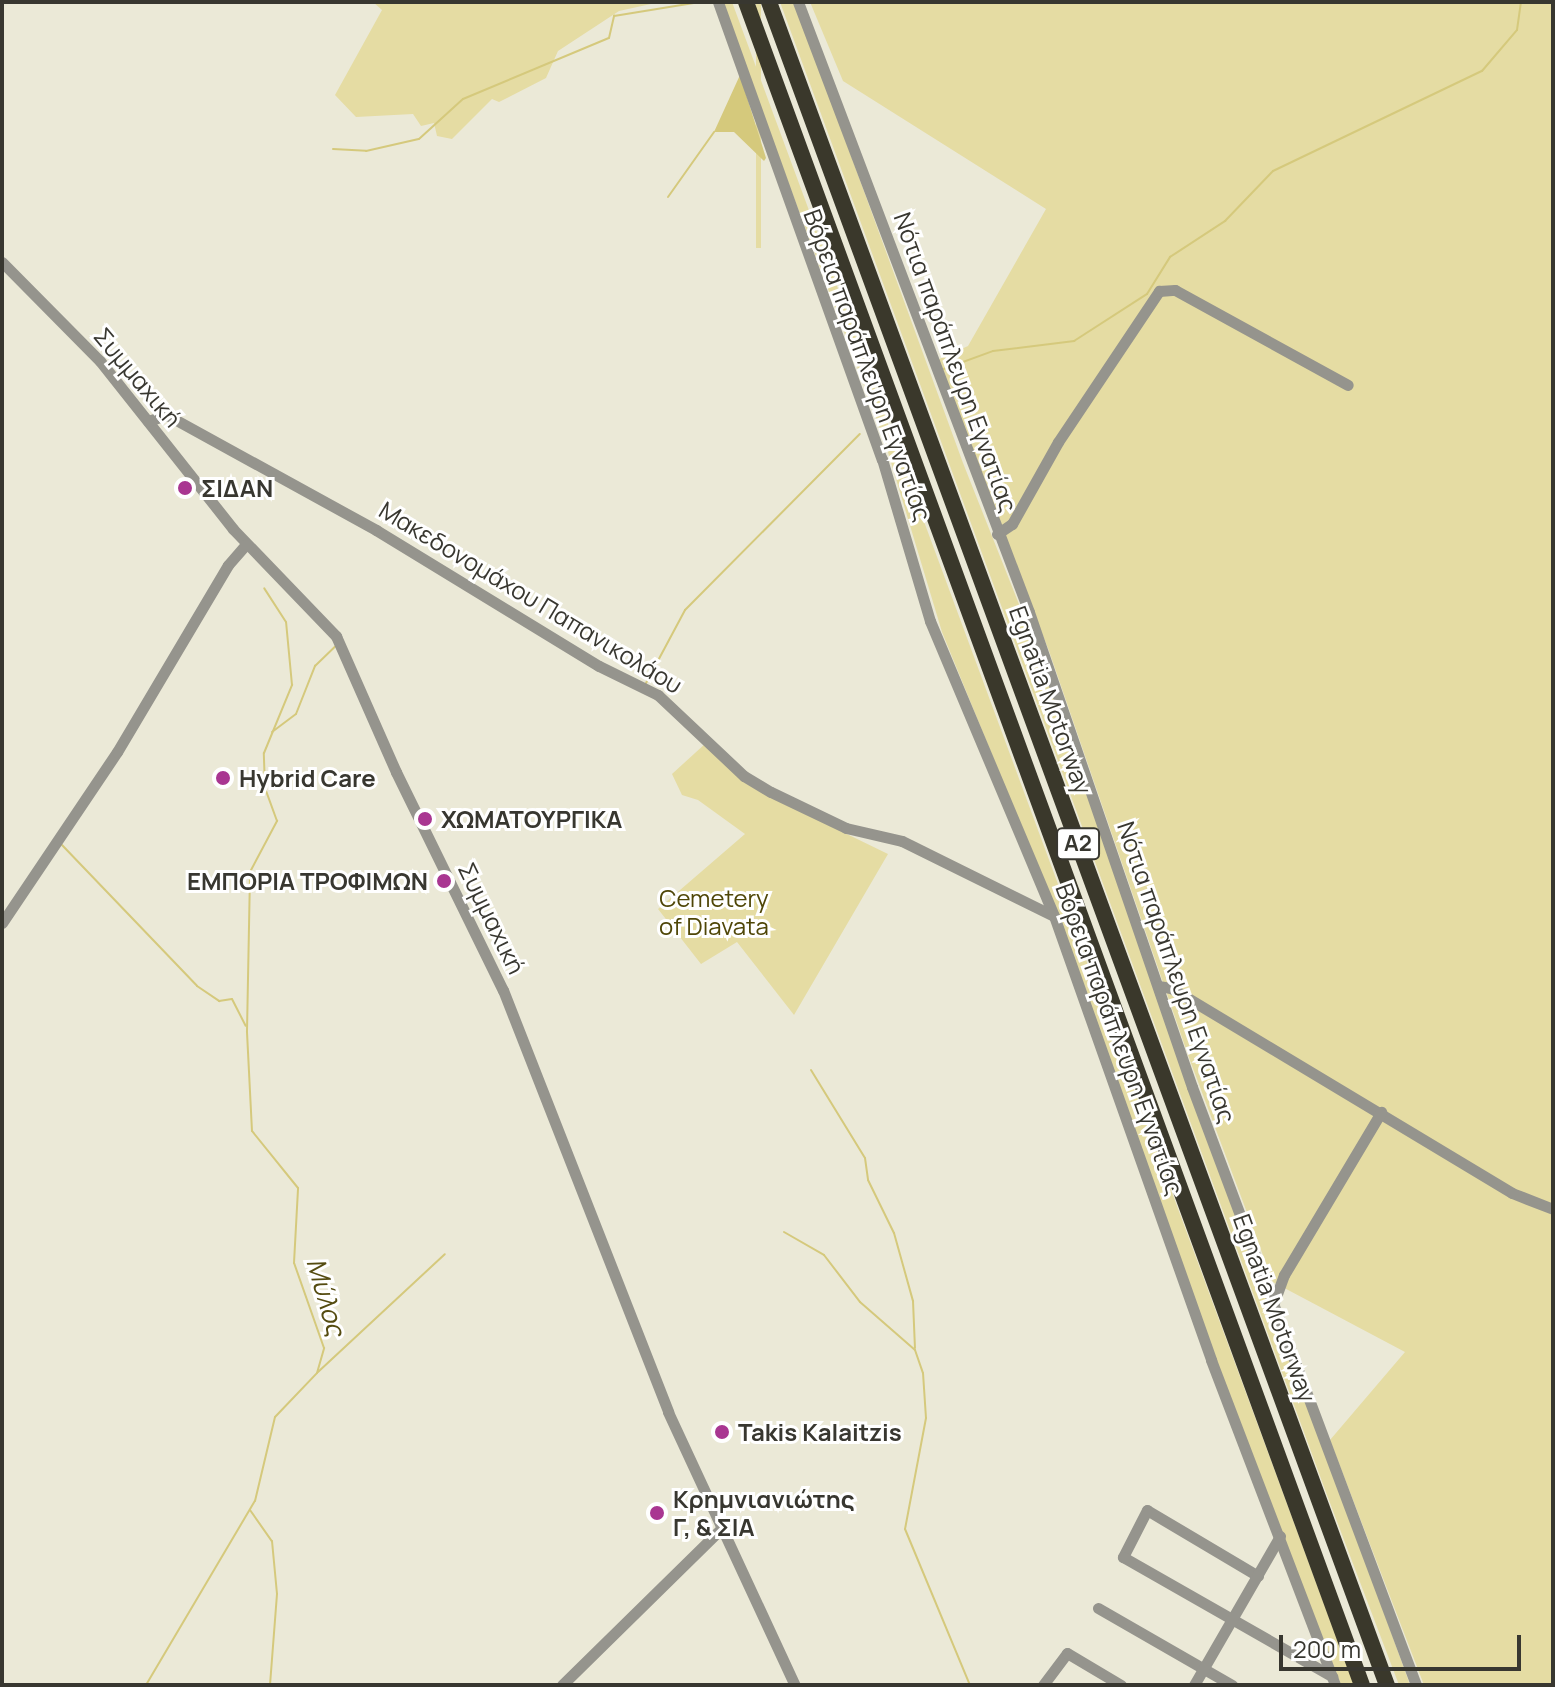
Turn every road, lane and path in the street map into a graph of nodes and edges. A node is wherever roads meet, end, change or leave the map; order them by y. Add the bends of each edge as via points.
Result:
1 (718, 2) edge
2 (746, 2) edge
3 (769, 2) edge
4 (798, 2) edge
5 (2, 262) edge
6 (1348, 385) dead end
7 (148, 421) junction
8 (997, 534) junction
9 (246, 544) junction
10 (1054, 916) junction
11 (2, 923) edge
12 (1158, 986) junction
13 (1381, 1112) junction
14 (1553, 1209) edge
15 (1273, 1305) junction
16 (720, 1530) junction
17 (1280, 1536) junction
18 (1258, 1576) junction
19 (1098, 1608) dead end
20 (1231, 1622) junction
21 (1204, 1669) junction
22 (1334, 1680) edge
23 (562, 1685) edge
24 (795, 1685) edge
25 (1043, 1685) edge
26 (1121, 1685) edge
27 (1194, 1685) edge
28 (1232, 1685) edge
29 (1362, 1685) edge
30 (1387, 1685) edge
31 (1416, 1685) edge

1 - 10 street, Βόρεια παράπλευρη Εγνατίας via 882,459 930,621
2 - 29 highway, Egnatia Motorway / Α2
3 - 30 highway, Egnatia Motorway / Α2
4 - 8 street, Νότια παράπλευρη Εγνατίας
5 - 7 street, Συμμαχική via 100,361
6 - 8 street via 1175,290 1159,291 1067,429 1012,524
7 - 9 street, Συμμαχική
7 - 10 street, Μακεδονομάχου Παπανικολάου via 167,415 367,524 599,666 658,695 744,776 771,792 846,828 902,841
8 - 12 street, Νότια παράπλευρη Εγνατίας via 1057,689
9 - 11 street via 228,565 117,752
9 - 16 street, Συμμαχική via 324,621 346,654 396,772 524,1040 619,1297
10 - 17 street, Βόρεια παράπλευρη Εγνατίας via 1211,1360
12 - 13 street via 1171,988
12 - 15 street, Νότια παράπλευρη Εγνατίας
13 - 14 street via 1512,1193
13 - 15 street via 1284,1275
15 - 31 street, Νότια παράπλευρη Εγνατίας
16 - 23 street
16 - 24 street, Συμμαχική
17 - 18 street
17 - 22 street, Βόρεια παράπλευρη Εγνατίας
18 - 20 street
18 - 20 street via 1147,1510 1123,1557
19 - 21 street
20 - 21 street
20 - 22 street
21 - 27 street
21 - 28 street
25 - 26 street via 1067,1653

